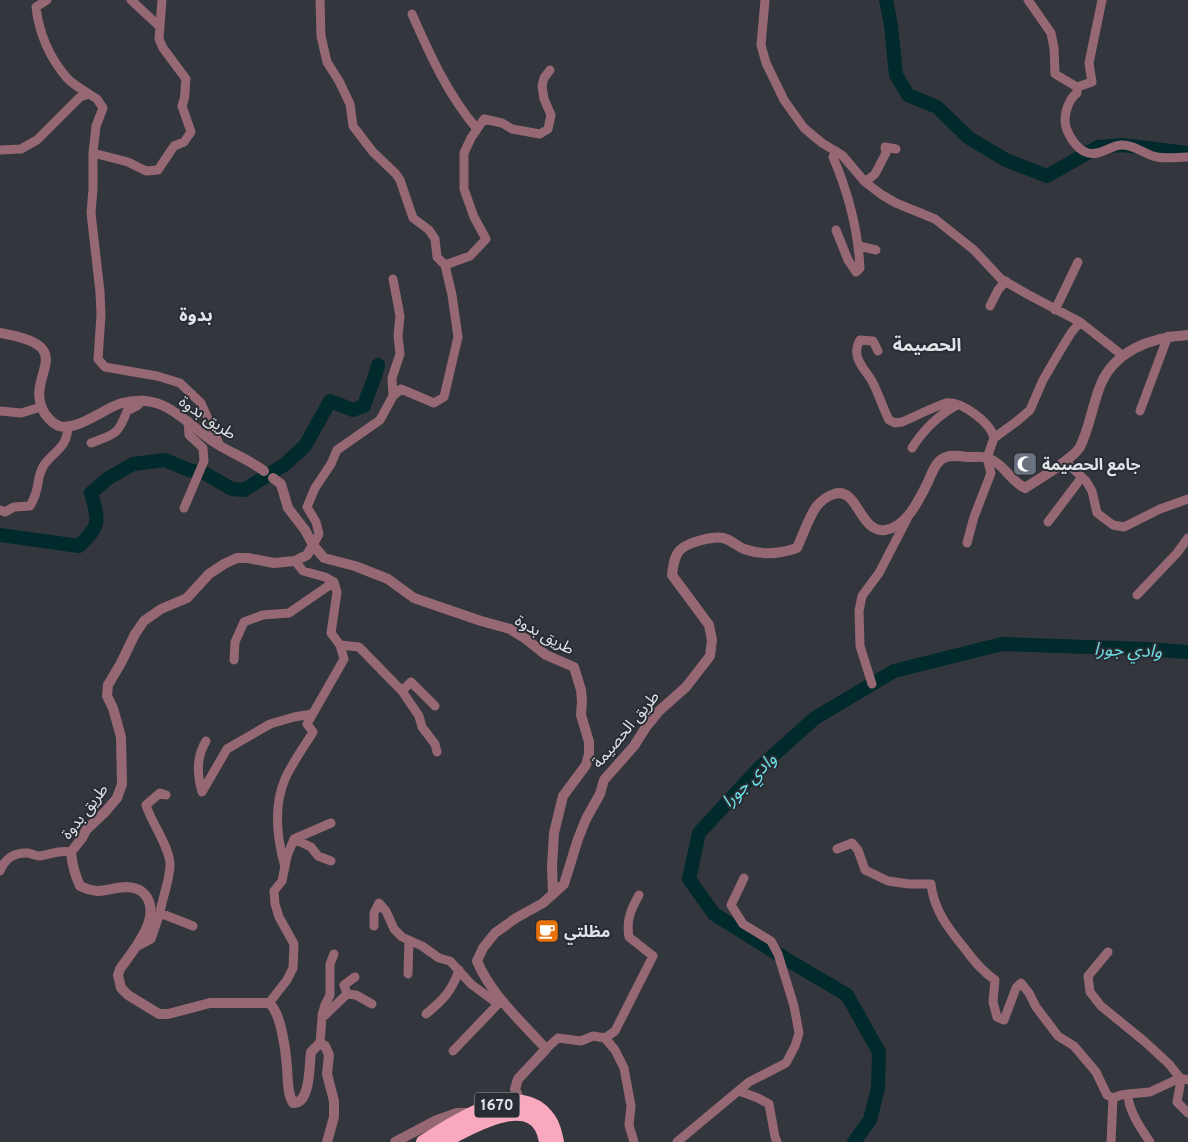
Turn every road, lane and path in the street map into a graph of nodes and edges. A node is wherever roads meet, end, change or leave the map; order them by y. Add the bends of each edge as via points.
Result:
1 (47, 0) edge
2 (131, 0) edge
3 (162, 0) edge
4 (320, 0) edge
5 (765, 0) edge
6 (1028, 0) edge
7 (1102, 0) edge
8 (412, 14) dead end
9 (160, 27) junction
10 (550, 70) dead end
11 (1076, 87) junction
12 (89, 94) junction
13 (477, 129) junction
14 (896, 149) dead end
15 (0, 150) edge
16 (836, 151) junction
17 (93, 153) junction
18 (1188, 157) edge
19 (865, 182) junction
20 (836, 230) dead end
21 (859, 246) junction
22 (876, 250) dead end
23 (1078, 262) dead end
24 (445, 265) junction
25 (393, 279) dead end
26 (1006, 281) junction
27 (990, 306) dead end
28 (1056, 310) junction
29 (1080, 322) junction
30 (0, 333) edge
31 (1188, 334) edge
32 (1168, 336) junction
33 (878, 351) dead end
34 (1122, 355) junction
35 (393, 396) junction
36 (143, 400) junction
37 (957, 405) junction
38 (41, 408) junction
39 (0, 411) edge
40 (1140, 411) dead end
41 (188, 422) junction
42 (68, 427) junction
43 (994, 438) junction
44 (91, 443) dead end
45 (220, 446) junction
46 (912, 448) dead end
47 (987, 458) junction
48 (1064, 461) junction
49 (1082, 477) junction
50 (1188, 499) edge
51 (184, 508) dead end
52 (0, 510) edge
53 (907, 519) junction
54 (1048, 522) dead end
55 (1188, 538) edge
56 (967, 543) dead end
57 (313, 545) junction
58 (295, 561) junction
59 (334, 582) junction
60 (1138, 595) dead end
61 (340, 645) junction
62 (234, 660) dead end
63 (872, 684) dead end
64 (402, 690) junction
65 (434, 706) dead end
66 (312, 714) junction
67 (206, 741) dead end
68 (437, 752) dead end
69 (166, 795) dead end
70 (331, 823) dead end
71 (294, 840) junction
72 (837, 849) dead end
73 (71, 852) junction
74 (331, 860) dead end
75 (285, 867) junction
76 (0, 870) edge
77 (744, 878) dead end
78 (553, 894) junction
79 (639, 895) dead end
80 (160, 913) junction
81 (193, 926) dead end
82 (374, 926) dead end
83 (408, 940) junction
84 (136, 947) junction
85 (1108, 952) dead end
86 (334, 954) dead end
87 (459, 970) junction
88 (408, 974) dead end
89 (355, 977) dead end
90 (347, 994) junction
91 (269, 1003) junction
92 (500, 1003) junction
93 (372, 1004) dead end
94 (426, 1014) dead end
95 (322, 1018) junction
96 (605, 1038) junction
97 (320, 1044) junction
98 (546, 1049) junction
99 (453, 1052) dead end
100 (1184, 1079) edge
101 (739, 1091) junction
102 (1128, 1094) junction
103 (1113, 1098) junction
104 (521, 1107) junction
105 (472, 1113) junction
106 (1188, 1113) edge
107 (327, 1142) edge
108 (395, 1142) edge
109 (423, 1142) edge
110 (443, 1142) edge
111 (546, 1142) edge
112 (557, 1142) edge
113 (634, 1142) edge
114 (677, 1142) edge
115 (777, 1142) edge
116 (1111, 1142) edge
117 (1150, 1142) edge

1 - 12 street via 36,7 46,49 67,79
2 - 9 street
3 - 9 street
4 - 24 street via 321,36 327,62 350,104 353,126 400,180 413,218 429,230 435,239 437,257
5 - 16 street via 761,45 766,63 784,100 804,128
6 - 11 street via 1050,33 1055,74
7 - 11 street via 1089,63 1092,82
8 - 13 street via 449,91
9 - 17 street via 159,39 163,48 186,79 187,96 182,106 191,132 184,142 174,146 158,170 146,172 128,162
10 - 13 street via 542,86 552,115 548,128 540,134 484,119
11 - 18 street via 1077,93 1072,96 1065,120 1078,148 1098,153 1122,145 1144,150 1156,157
12 - 15 street via 80,97 37,140 21,149
12 - 17 street via 103,108 96,126
13 - 24 street via 464,153 464,189 486,239 470,256
14 - 19 street via 885,147 886,153 875,174
16 - 19 street
16 - 21 street via 833,157
17 - 45 street via 91,213 101,315 98,359 105,367 180,383 201,403
19 - 26 street via 896,203 935,219
20 - 21 street via 856,272 860,268
21 - 22 street
23 - 28 street
24 - 35 street via 458,337 444,397 434,403 401,389
25 - 35 street via 400,316 400,354 392,378
26 - 27 street
26 - 28 street
28 - 29 street
29 - 34 street
29 - 43 street via 1043,380 1030,410
30 - 38 street via 20,336 40,346 46,354 39,394
31 - 32 street
32 - 34 street
32 - 40 street
33 - 37 street via 873,341 860,340 857,356 874,384 889,420 902,422 946,403
34 - 48 street via 1100,386 1079,449
35 - 57 street via 380,420 337,450 332,464 315,488 307,507 319,534
36 - 41 street, طريق بدوة via 160,403
36 - 42 street, طريق بدوة via 121,404
36 - 44 street via 127,411 120,429
37 - 43 street via 988,425
37 - 46 street via 928,425
38 - 39 street via 21,413
38 - 42 street via 57,426
41 - 45 street, طريق بدوة
41 - 51 street via 189,434 203,448 204,461
42 - 52 street via 68,435 58,452 38,476 30,506 14,507 5,512
43 - 47 street
45 - 57 street, طريق بدوة via 241,456 281,484 288,508
47 - 48 street via 999,464 1016,484 1025,488
47 - 53 street via 950,456 942,459 932,471
47 - 56 street via 991,473
48 - 49 street
49 - 50 street via 1092,491 1097,513 1113,525 1124,527
49 - 54 street
53 - 63 street via 879,573 862,596 860,646
53 - 78 street, طريق الحصيمة via 884,530 872,528 850,496 839,492 828,496 817,506 797,548 780,554 763,552 742,549 734,542 716,537 697,540 680,550 672,576 709,626 712,640 710,656 686,687 659,711 604,780 578,839 564,884
55 - 60 street
57 - 58 street via 307,555
57 - 78 street, طريق بدوة via 324,558 388,579 414,598 510,629 546,655 574,667 581,690 581,716 589,754 586,765 563,796 554,833
58 - 59 street via 303,571
58 - 73 street, طريق بدوة via 274,563 237,558 209,574 187,598 160,609 144,621 108,685 107,696 121,737 122,784 117,798 86,830
59 - 61 street via 337,592 331,633
59 - 62 street via 289,613 263,615 244,622 235,642
61 - 64 street via 359,647
61 - 66 street via 344,659
64 - 65 street via 411,682
64 - 68 street
66 - 67 street via 270,724 227,749 202,792 198,759
66 - 75 street via 307,724 313,732 285,779 280,794 277,828
69 - 80 street via 160,793 146,805 170,862
70 - 71 street
71 - 74 street via 311,847 318,856
71 - 75 street
72 - 103 street via 852,843 865,870 888,881 931,884 932,896 944,922 982,972 995,980 993,1002 997,1017 1004,1020 1021,983 1058,1036 1074,1046 1096,1072 1107,1095
73 - 76 street via 58,850 37,856 17,854 8,858
73 - 84 street, طريق بدوة via 80,886 98,892 136,888 148,898 150,916
75 - 91 street via 282,881 274,891 275,904 294,944 293,968 288,980
77 - 101 street via 731,905 743,924 771,941 778,954 794,1006 798,1033 786,1063 749,1082
78 - 92 street, طريق الحصيمة via 543,904 495,933 483,948 477,961
79 - 96 street via 627,925 629,937 653,956 615,1031
80 - 81 street
80 - 84 street via 151,939
82 - 83 street via 374,913 379,903 394,929
83 - 87 street
83 - 88 street
84 - 91 street, طريق بدوة via 120,969 120,988 159,1014 210,1003
85 - 100 street via 1088,976 1090,992 1101,1006
86 - 95 street via 330,964 330,995
87 - 92 street via 471,984
87 - 94 street via 444,999
89 - 90 street via 344,985
90 - 93 street
90 - 95 street
91 - 97 street via 281,1028 293,1103 303,1097 311,1052
92 - 98 street, طريق الحصيمة
92 - 99 street
95 - 97 street
96 - 98 street via 593,1036 581,1041 558,1038
96 - 113 street via 624,1068 631,1106 629,1125
97 - 107 street via 325,1046 328,1055 327,1074 334,1101 334,1117
98 - 104 street via 518,1078 515,1089
100 - 102 street via 1150,1092
100 - 106 street via 1177,1102
101 - 114 street
101 - 115 street via 769,1104
102 - 103 street
102 - 117 street via 1133,1112
103 - 116 street
104 - 105 highway, 1670 via 493,1106
104 - 110 highway, 1670 via 474,1125
104 - 111 highway, 1670 via 537,1121
104 - 112 highway, 1670 via 538,1108 548,1116
105 - 108 street via 458,1113 438,1120
105 - 109 highway, 1670

